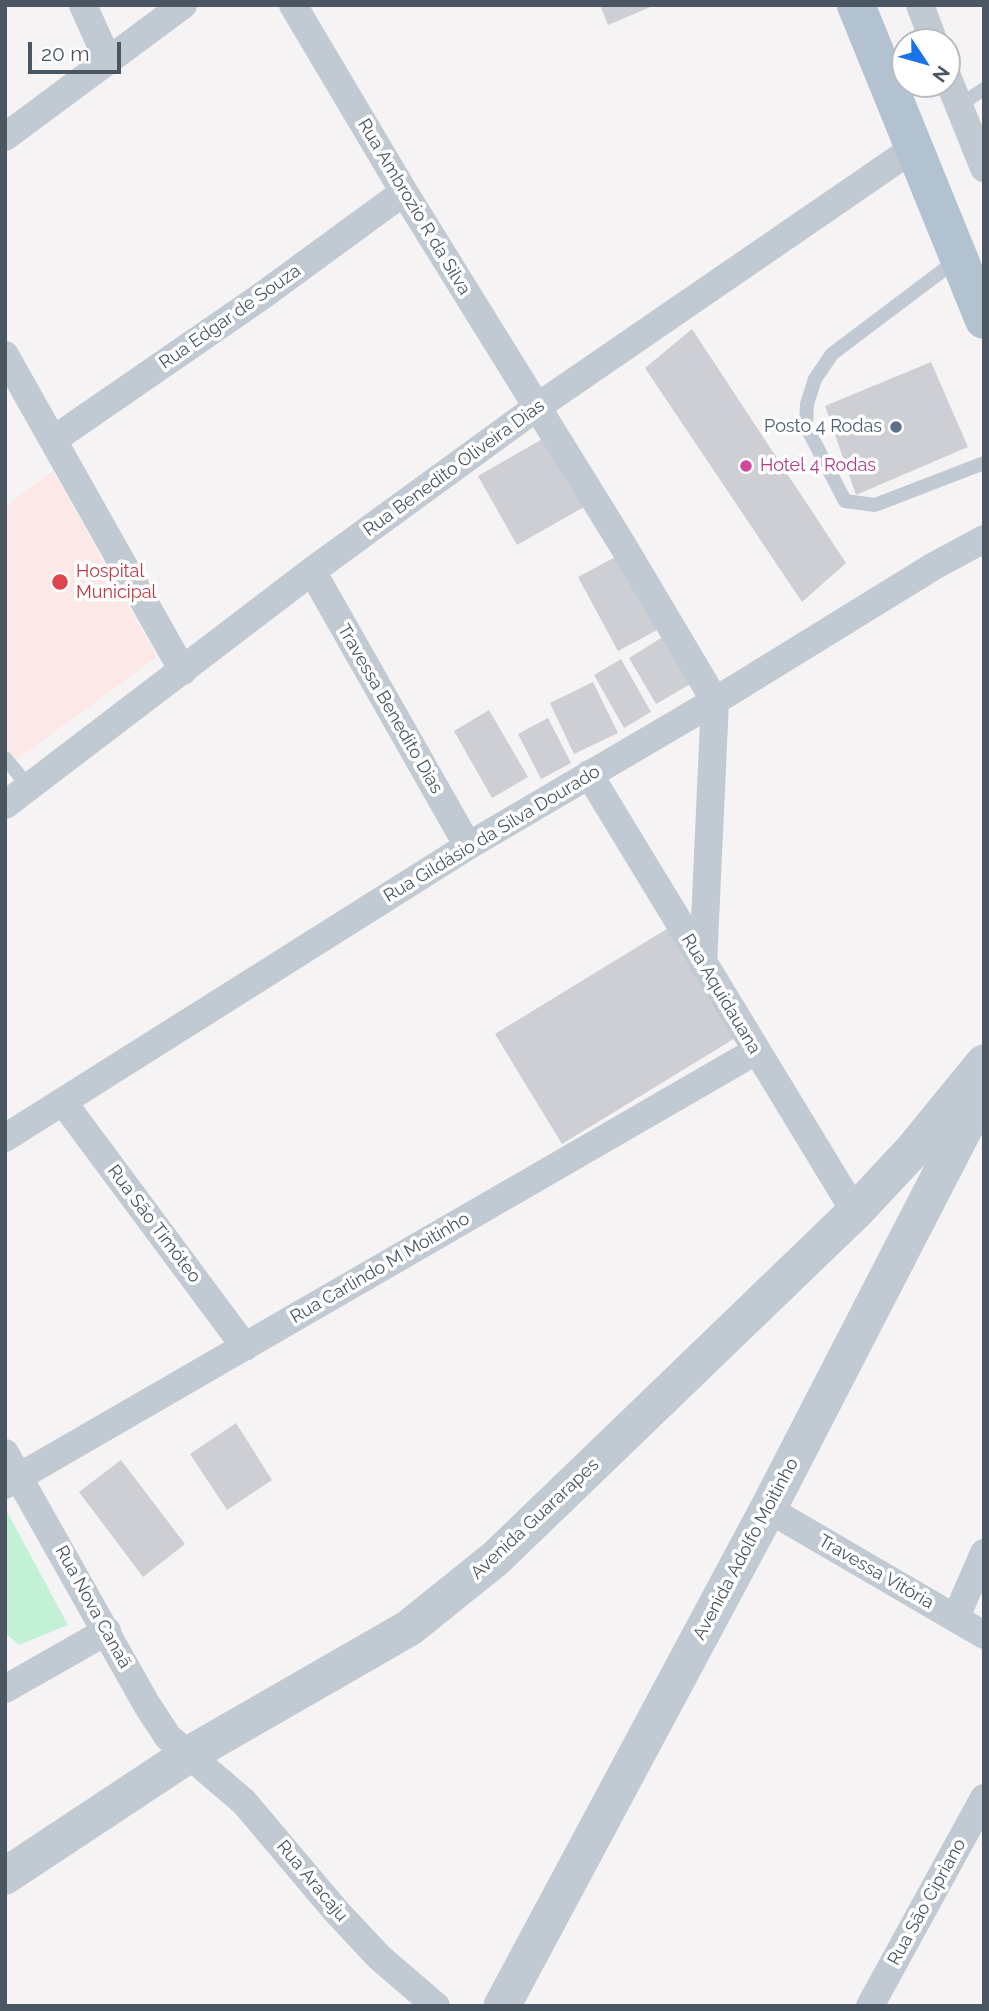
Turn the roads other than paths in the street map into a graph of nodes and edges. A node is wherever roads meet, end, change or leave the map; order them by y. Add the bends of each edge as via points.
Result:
1 (82, 5) edge
2 (183, 5) edge
3 (293, 5) edge
4 (856, 5) edge
5 (920, 5) edge
6 (929, 28) edge
7 (108, 61) junction
8 (984, 89) edge
9 (955, 98) edge
10 (958, 106) junction
11 (5, 137) edge
12 (914, 148) junction
13 (984, 168) edge
14 (404, 192) junction
15 (959, 258) junction
16 (984, 320) edge
17 (5, 355) edge
18 (537, 407) junction
19 (53, 440) junction
20 (984, 463) edge
21 (984, 539) edge
22 (312, 571) junction
23 (183, 671) junction
24 (715, 701) junction
25 (5, 758) edge
26 (589, 774) junction
27 (29, 787) junction
28 (5, 805) edge
29 (468, 846) junction
30 (704, 965) junction
31 (756, 1051) junction
32 (984, 1063) edge
33 (984, 1090) edge
34 (63, 1102) junction
35 (5, 1138) edge
36 (855, 1212) junction
37 (245, 1346) junction
38 (5, 1453) edge
39 (13, 1482) edge
40 (768, 1510) junction
41 (984, 1553) edge
42 (956, 1618) junction
43 (107, 1631) junction
44 (984, 1635) edge
45 (9, 1681) edge
46 (188, 1755) junction
47 (984, 1798) edge
48 (5, 1876) edge
49 (436, 2006) edge
50 (502, 2006) edge
51 (870, 2006) edge

1 - 7 street
2 - 7 street
3 - 14 street, Rua Ambrozio R da Silva
4 - 12 main road
5 - 6 street
7 - 11 street
8 - 10 lane
9 - 10 street
10 - 13 street
12 - 15 main road
12 - 18 street, Rua Benedito Oliveira Dias
14 - 18 street, Rua Ambrozio R da Silva
14 - 19 street, Rua Edgar de Souza
15 - 16 main road
15 - 20 lane via 832,354 815,379 806,426 845,501 860,505 876,505
17 - 19 street
18 - 22 street, Rua Benedito Oliveira Dias
18 - 24 street
19 - 23 street
21 - 24 street, Rua Gildásio da Silva Dourado
22 - 23 street, Rua Benedito Oliveira Dias
22 - 29 street, Travessa Benedito Dias
23 - 27 street, Rua Benedito Oliveira Dias
24 - 26 street, Rua Gildásio da Silva Dourado
24 - 30 street
25 - 27 lane
26 - 29 street, Rua Gildásio da Silva Dourado
26 - 30 street, Rua Aquidauana
27 - 28 street, Rua Benedito Oliveira Dias
29 - 34 street, Rua Gildásio da Silva Dourado
30 - 31 street, Rua Aquidauana
31 - 36 street, Rua Aquidauana
31 - 37 street, Rua Carlindo M Moitinho
32 - 36 street, Avenida Guararapes
33 - 40 street, Avenida Adolfo Moitinho
34 - 35 street, Rua Gildásio da Silva Dourado
34 - 37 street, Rua São Timóteo
36 - 46 street, Avenida Guararapes via 496,1558 409,1628
37 - 39 street, Rua Carlindo M Moitinho
38 - 39 street, Rua Nova Canaã
39 - 43 street, Rua Nova Canaã
40 - 42 street, Travessa Vitória
40 - 50 street, Avenida Adolfo Moitinho
41 - 42 street
42 - 44 street, Travessa Vitória
43 - 45 street
43 - 46 street, Rua Nova Canaã via 146,1705 168,1737
46 - 48 street, Avenida Guararapes
46 - 49 street, Rua Aracaju via 244,1802 379,1957
47 - 51 street, Rua São Cipriano

